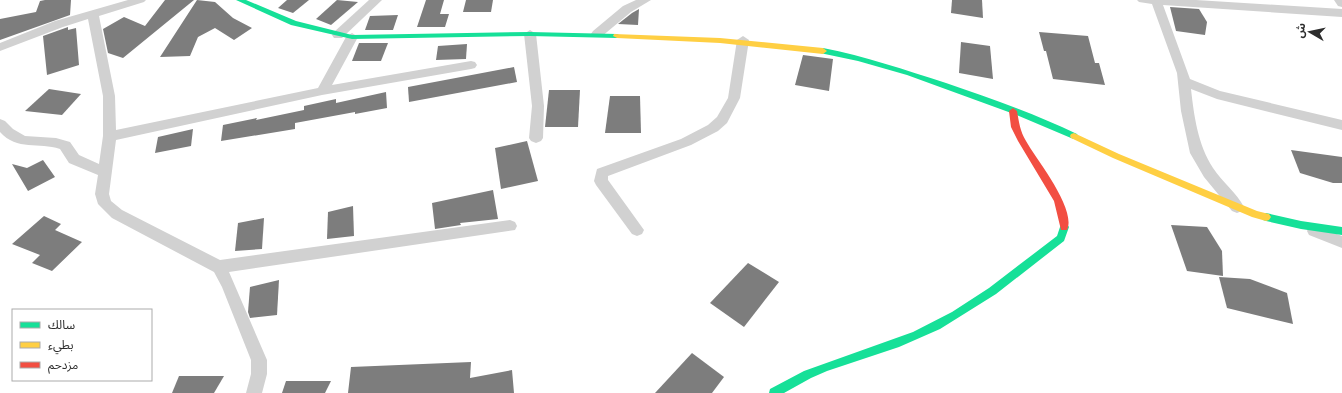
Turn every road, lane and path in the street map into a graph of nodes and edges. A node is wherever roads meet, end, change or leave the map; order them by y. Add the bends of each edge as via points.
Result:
1 (140, 0) edge
2 (240, 0) edge
3 (376, 0) edge
4 (646, 0) edge
5 (1150, 0) edge
6 (1340, 0) edge
7 (1342, 4) edge
8 (1342, 13) edge
9 (93, 14) junction
10 (530, 34) junction
11 (597, 34) junction
12 (338, 35) junction
13 (352, 37) junction
14 (743, 40) junction
15 (0, 47) edge
16 (471, 65) dead end
17 (1184, 81) junction
18 (322, 91) junction
19 (1013, 111) junction
20 (0, 124) edge
21 (1342, 125) edge
22 (110, 136) junction
23 (536, 138) dead end
24 (104, 172) junction
25 (1237, 207) junction
26 (1301, 225) junction
27 (510, 226) dead end
28 (637, 230) dead end
29 (1342, 231) edge
30 (1342, 242) edge
31 (220, 267) junction
32 (254, 393) edge
33 (774, 393) edge

1 - 9 street
2 - 12 street via 294,23
3 - 12 street
4 - 11 street via 627,9
5 - 8 street
5 - 17 street via 1180,63
6 - 7 street
9 - 15 street
9 - 22 street via 106,78
10 - 11 street
10 - 13 street
10 - 23 street via 538,106
11 - 14 street
12 - 13 street
13 - 18 street
14 - 19 street via 825,51 864,60
14 - 28 street via 734,98 722,120 713,128 686,142 602,173 601,181
16 - 18 street
17 - 21 street via 1217,95
17 - 25 street via 1187,111 1197,153 1209,173
18 - 22 street
19 - 25 street
19 - 33 street via 1016,130 1062,211 1064,231 1061,238 1004,283 952,318 896,343 805,374
20 - 24 street via 9,134 24,141 65,145 74,159
22 - 24 street
24 - 31 street via 102,194 105,204 122,217
25 - 26 street
26 - 29 street
26 - 30 street
27 - 31 street
31 - 32 street via 259,360 259,374

